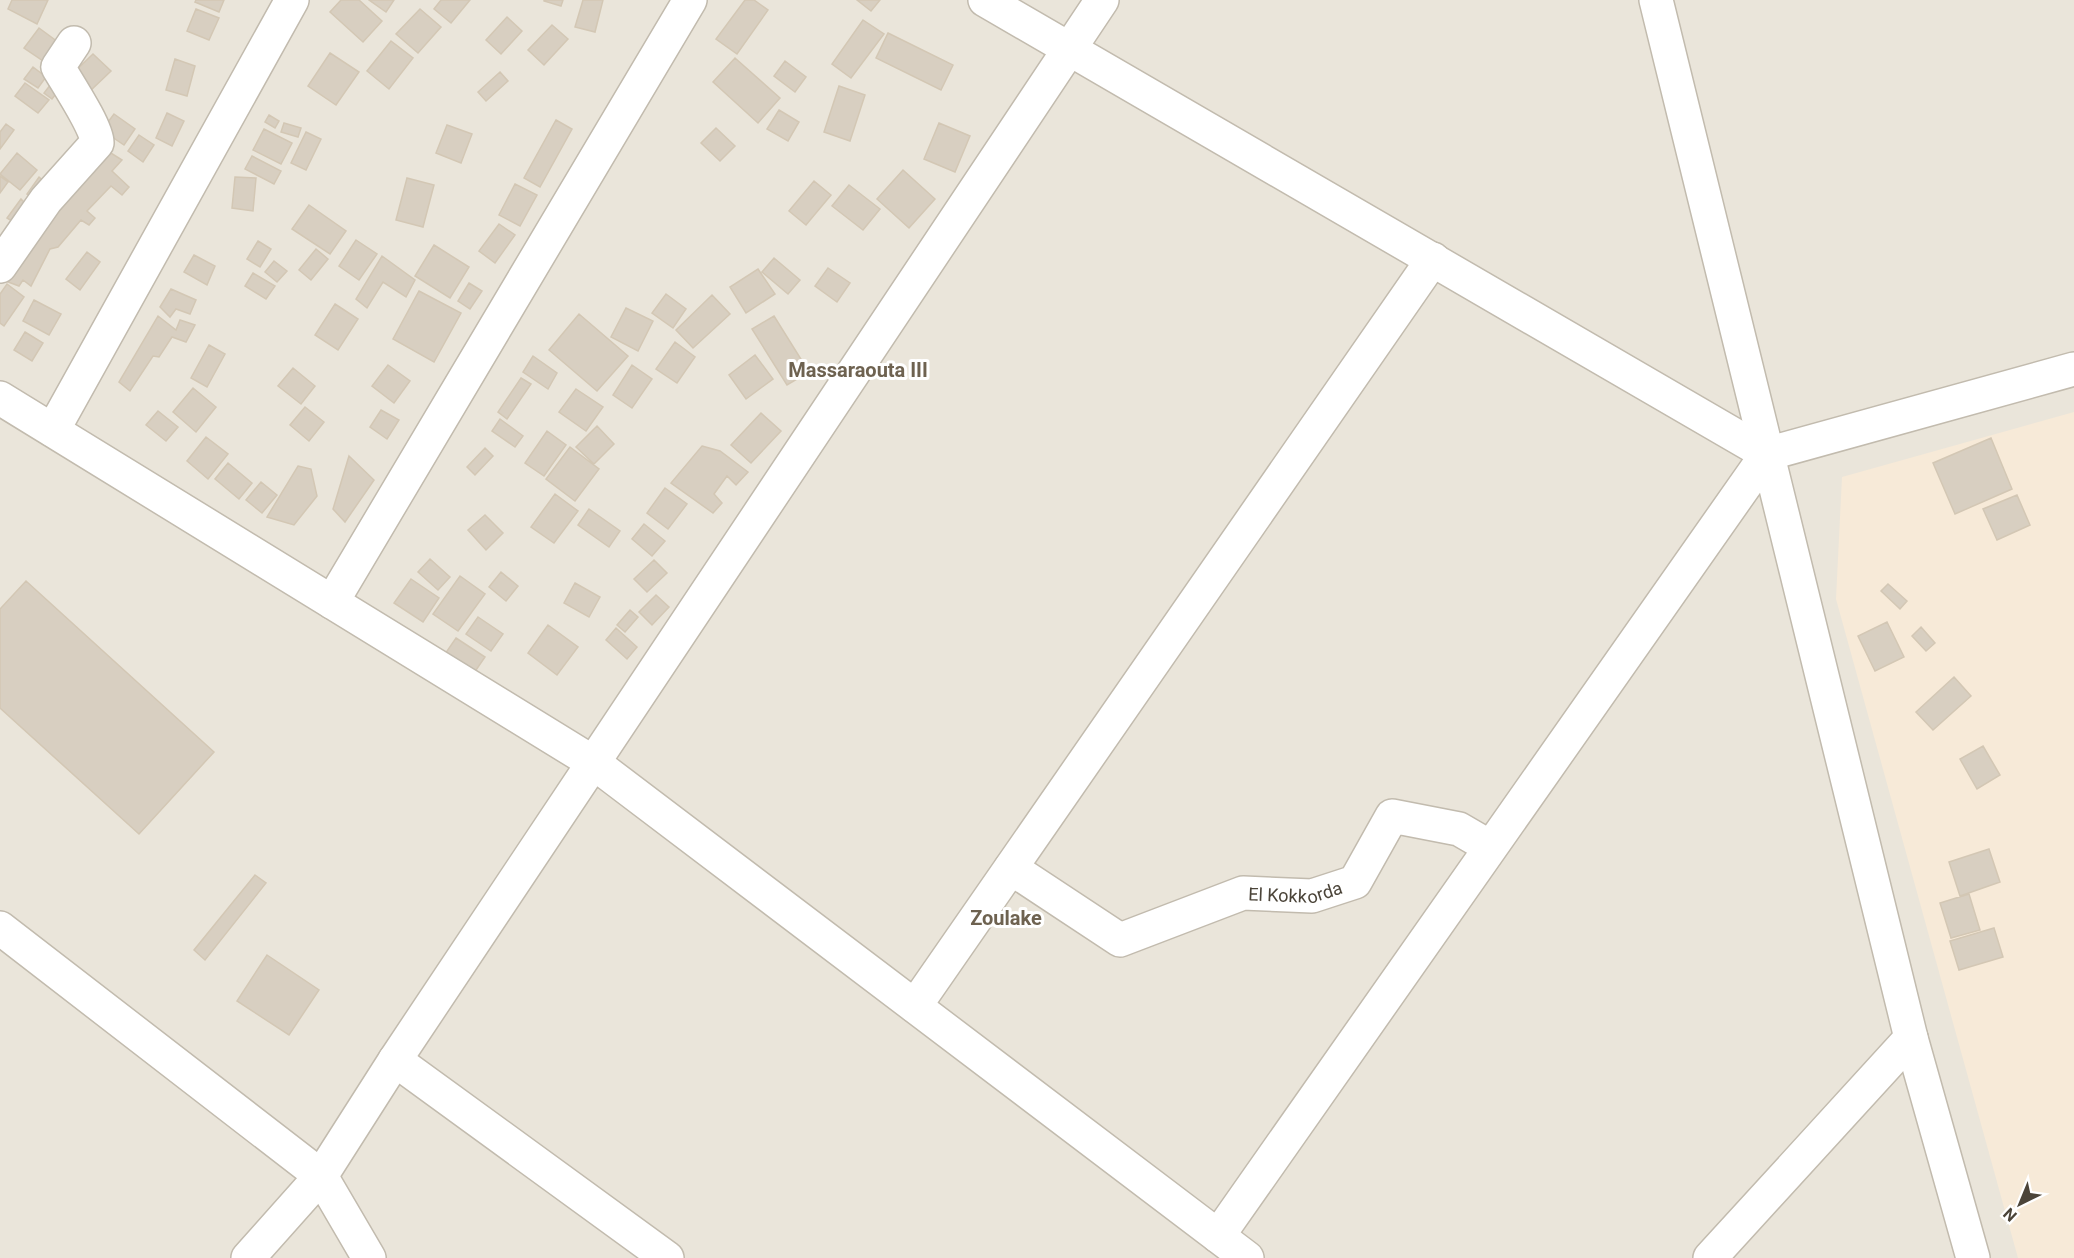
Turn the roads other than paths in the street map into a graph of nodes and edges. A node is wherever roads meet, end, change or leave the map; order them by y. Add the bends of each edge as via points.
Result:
1 (292, 0) edge
2 (690, 0) edge
3 (985, 0) edge
4 (1102, 0) edge
5 (1656, 0) edge
6 (74, 43) dead end
7 (1070, 49) junction
8 (1433, 259) junction
9 (0, 266) edge
10 (2074, 369) edge
11 (0, 398) edge
12 (52, 430) junction
13 (1767, 454) junction
14 (332, 602) junction
15 (594, 763) junction
16 (1490, 847) junction
17 (1011, 868) junction
18 (0, 928) edge
19 (915, 1006) junction
20 (1911, 1038) junction
21 (396, 1060) junction
22 (321, 1176) junction
23 (1218, 1236) junction
24 (248, 1258) edge
25 (369, 1258) edge
26 (667, 1258) edge
27 (1247, 1258) edge
28 (1710, 1258) edge
29 (1973, 1258) edge

1 - 12 street
2 - 14 street
3 - 7 street
4 - 7 street
5 - 13 street
6 - 9 street via 58,67 92,124 97,143 46,200
7 - 8 street
7 - 15 street
8 - 13 street
8 - 17 street
10 - 13 street
11 - 12 street
12 - 14 street
13 - 16 street
13 - 20 street
14 - 15 street
15 - 19 street
15 - 21 street
16 - 17 street, El Kokkorda via 1459,829 1392,816 1356,882 1312,896 1244,893 1120,940
16 - 23 street
17 - 19 street
18 - 22 street
19 - 23 street
20 - 28 street
20 - 29 street
21 - 22 street
21 - 26 street
22 - 24 street
22 - 25 street
23 - 27 street

